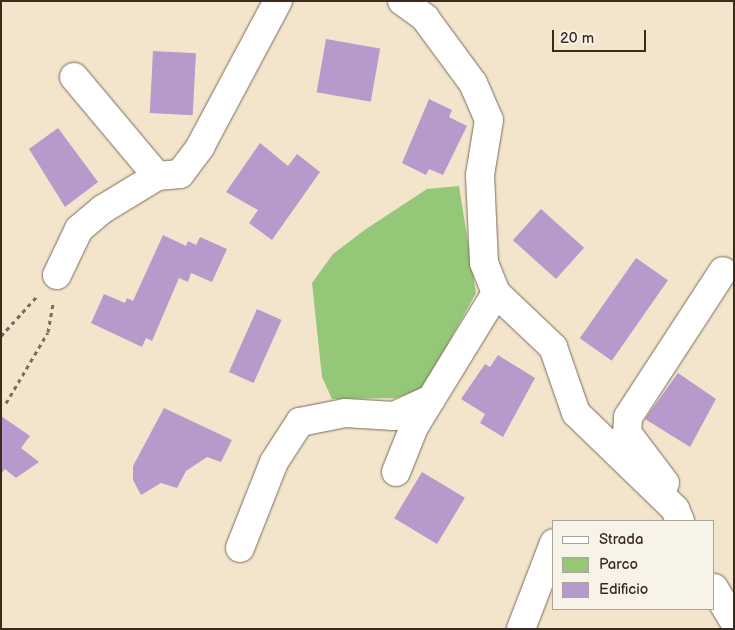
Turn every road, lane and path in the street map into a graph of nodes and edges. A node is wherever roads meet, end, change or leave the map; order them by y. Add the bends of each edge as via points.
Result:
1 (278, 1) edge
2 (402, 1) edge
3 (74, 77) dead end
4 (157, 176) junction
5 (724, 271) dead end
6 (57, 275) junction
7 (496, 293) junction
8 (1, 336) edge
9 (431, 399) junction
10 (6, 403) dead end
11 (396, 472) dead end
12 (678, 515) edge
13 (240, 548) dead end
14 (552, 548) edge
15 (715, 590) edge
16 (734, 622) edge
17 (521, 629) edge

1 - 4 street via 200,147 180,174
2 - 7 street via 425,18 473,83 489,120 480,175 484,263
3 - 4 street
4 - 6 street via 79,229
5 - 12 street via 628,417 627,433 671,492
6 - 8 path
6 - 10 path via 48,332
7 - 9 street
7 - 12 street via 553,347 576,413
9 - 11 street
9 - 13 street via 394,416 345,413 300,422 274,462
14 - 17 street
15 - 16 street

